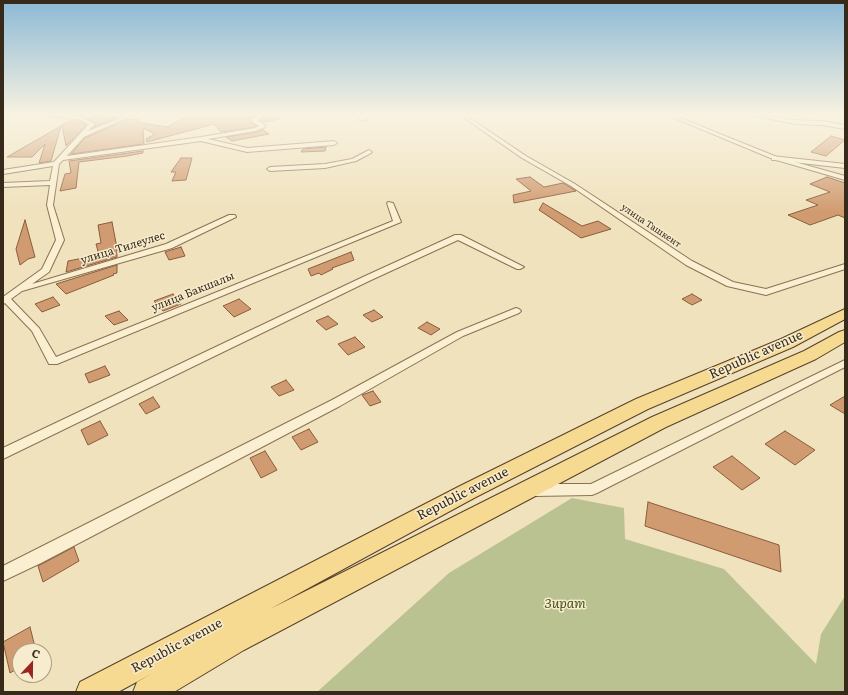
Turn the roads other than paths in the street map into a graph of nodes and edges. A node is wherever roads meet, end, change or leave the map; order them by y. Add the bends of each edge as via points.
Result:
1 (72, 147) edge
2 (144, 147) edge
3 (230, 147) edge
4 (279, 147) edge
5 (510, 147) edge
6 (749, 147) edge
7 (369, 152) dead end
8 (62, 158) junction
9 (775, 158) junction
10 (56, 164) junction
11 (844, 165) edge
12 (270, 169) dead end
13 (3, 172) edge
14 (836, 175) junction
15 (845, 178) edge
16 (54, 183) junction
17 (3, 185) edge
18 (390, 203) dead end
19 (232, 217) dead end
20 (845, 266) edge
21 (520, 267) dead end
22 (17, 291) junction
23 (4, 300) edge
24 (516, 311) dead end
25 (845, 313) edge
26 (845, 335) edge
27 (845, 363) edge
28 (3, 454) edge
29 (529, 490) junction
30 (3, 574) edge
31 (90, 692) edge
32 (147, 692) edge

1 - 8 street
2 - 8 street
3 - 4 street via 247,150
5 - 20 street, улица Ташкент via 573,185 689,263 730,284 766,292
6 - 9 street
7 - 12 street via 354,160 325,166
8 - 10 street
9 - 11 street
9 - 14 street
10 - 13 street
10 - 16 street
11 - 14 street via 834,168 832,171
14 - 15 street
16 - 17 street
16 - 22 street via 50,205 60,240 46,270
18 - 23 street, улица Бакшалы via 397,222 53,362 36,330
19 - 22 street, улица Тилеулес via 169,246
21 - 28 street via 458,237
22 - 23 street
24 - 30 street via 460,334 336,403
25 - 31 main road, Republic avenue via 786,343 642,404 467,492
26 - 29 main road, Republic avenue via 810,355 659,422
27 - 29 street via 592,489
29 - 32 main road, Republic avenue via 235,641

